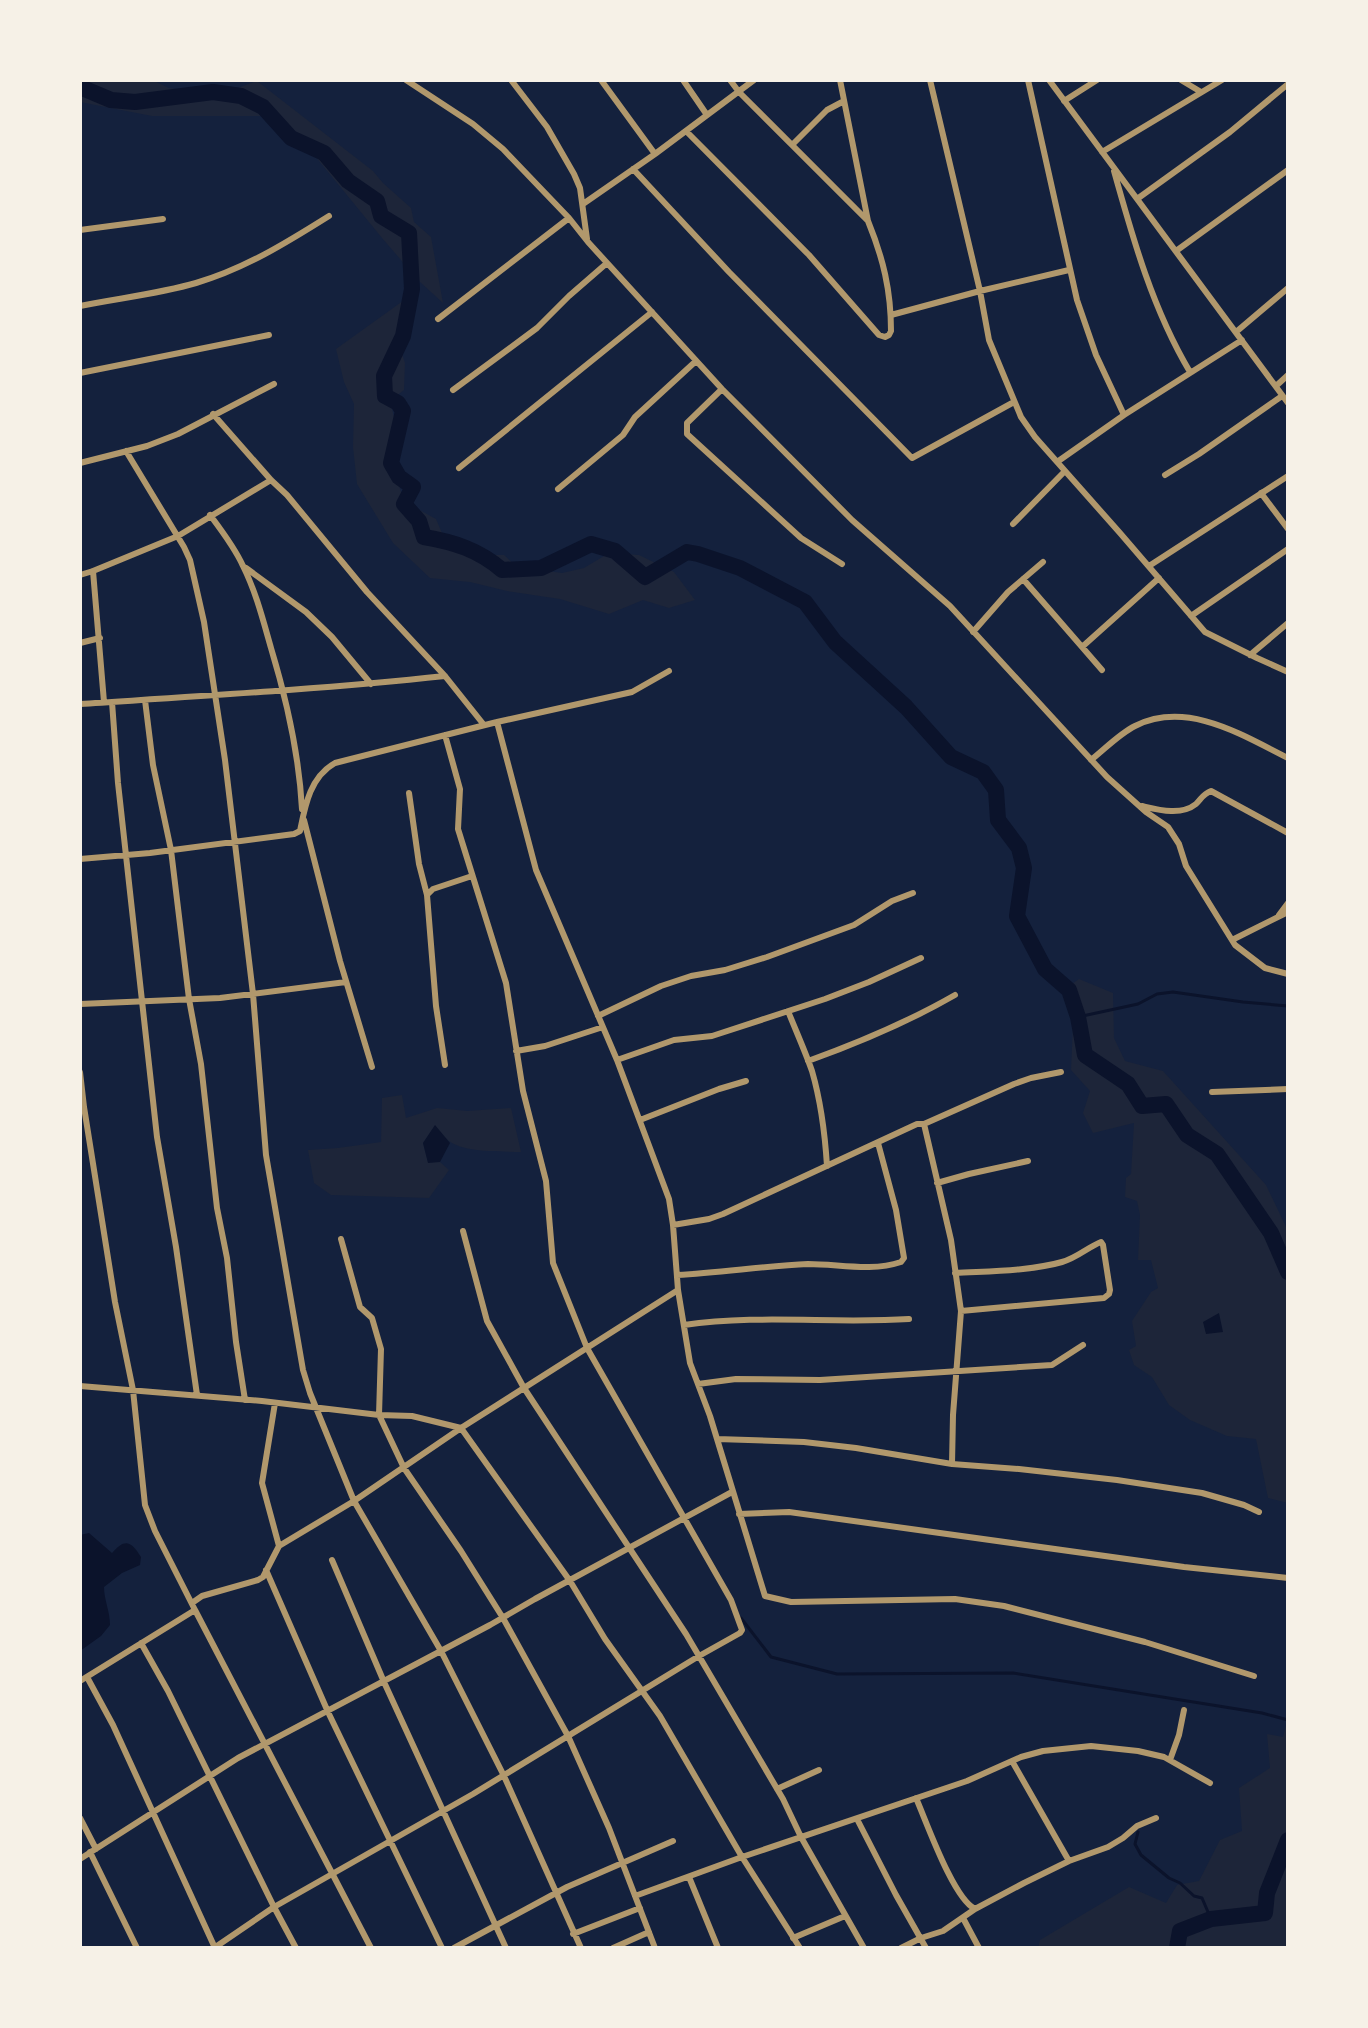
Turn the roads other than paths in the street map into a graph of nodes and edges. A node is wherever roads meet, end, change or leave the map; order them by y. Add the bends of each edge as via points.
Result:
1 (511, 80) edge
2 (601, 80) edge
3 (683, 80) edge
4 (730, 80) edge
5 (754, 80) edge
6 (840, 80) edge
7 (930, 80) edge
8 (1028, 80) edge
9 (1049, 80) edge
10 (1097, 80) edge
11 (1181, 80) edge
12 (1222, 80) edge
13 (409, 81) edge
14 (1288, 84) edge
15 (739, 92) junction
16 (1201, 92) junction
17 (844, 101) junction
18 (1064, 101) junction
19 (707, 115) junction
20 (686, 131) junction
21 (792, 145) junction
22 (1102, 152) junction
23 (655, 154) junction
24 (1113, 167) junction
25 (633, 169) junction
26 (1288, 170) edge
27 (1137, 199) junction
28 (583, 204) junction
29 (329, 216) dead end
30 (569, 218) junction
31 (163, 219) dead end
32 (868, 221) junction
33 (80, 230) edge
34 (588, 242) junction
35 (1176, 251) junction
36 (607, 263) junction
37 (1069, 270) junction
38 (1288, 288) edge
39 (980, 291) junction
40 (80, 306) edge
41 (652, 312) junction
42 (891, 315) junction
43 (438, 319) dead end
44 (1236, 332) junction
45 (269, 335) dead end
46 (1242, 340) junction
47 (696, 361) junction
48 (1190, 372) junction
49 (80, 373) edge
50 (1288, 375) edge
51 (274, 384) dead end
52 (1276, 386) junction
53 (722, 389) junction
54 (453, 390) dead end
55 (1282, 396) junction
56 (1014, 402) junction
57 (1288, 403) edge
58 (213, 414) junction
59 (1124, 415) junction
60 (126, 451) junction
61 (1057, 462) junction
62 (80, 463) edge
63 (459, 468) dead end
64 (1065, 471) junction
65 (1165, 475) dead end
66 (1288, 476) edge
67 (271, 480) junction
68 (558, 489) dead end
69 (1261, 493) junction
70 (210, 515) junction
71 (1013, 524) dead end
72 (1288, 529) edge
73 (178, 536) junction
74 (1288, 549) edge
75 (1043, 562) dead end
76 (842, 564) dead end
77 (243, 566) junction
78 (1149, 566) junction
79 (93, 571) junction
80 (80, 575) edge
81 (1159, 578) junction
82 (1023, 579) junction
83 (1191, 616) junction
84 (1288, 623) edge
85 (973, 632) junction
86 (100, 638) junction
87 (80, 643) edge
88 (1082, 647) junction
89 (1250, 655) junction
90 (1102, 670) dead end
91 (669, 671) dead end
92 (1288, 672) edge
93 (445, 676) junction
94 (371, 684) junction
95 (284, 691) junction
96 (214, 696) junction
97 (145, 700) junction
98 (108, 702) junction
99 (80, 704) edge
100 (497, 722) junction
101 (484, 725) junction
102 (445, 735) junction
103 (1288, 758) edge
104 (1091, 760) junction
105 (409, 793) dead end
106 (1138, 805) junction
107 (303, 813) junction
108 (1288, 833) edge
109 (234, 842) junction
110 (171, 850) junction
111 (127, 855) junction
112 (80, 859) edge
113 (472, 876) junction
114 (913, 893) dead end
115 (427, 895) junction
116 (1288, 903) edge
117 (1288, 912) edge
118 (1279, 915) junction
119 (1232, 940) junction
120 (921, 958) dead end
121 (1288, 974) edge
122 (346, 982) junction
123 (253, 994) junction
124 (955, 995) dead end
125 (189, 999) junction
126 (143, 1002) junction
127 (80, 1004) edge
128 (788, 1011) junction
129 (598, 1016) junction
130 (603, 1027) junction
131 (516, 1051) junction
132 (617, 1060) junction
133 (808, 1061) junction
134 (445, 1065) dead end
135 (372, 1067) dead end
136 (80, 1072) edge
137 (1061, 1072) dead end
138 (746, 1081) dead end
139 (1288, 1089) edge
140 (1212, 1092) dead end
141 (640, 1120) junction
142 (924, 1124) junction
143 (878, 1143) junction
144 (1028, 1161) dead end
145 (827, 1166) junction
146 (937, 1183) junction
147 (673, 1225) junction
148 (463, 1231) dead end
149 (341, 1239) dead end
150 (955, 1273) junction
151 (677, 1275) junction
152 (678, 1290) junction
153 (961, 1311) junction
154 (909, 1319) dead end
155 (684, 1325) junction
156 (1083, 1345) dead end
157 (587, 1348) junction
158 (957, 1371) junction
159 (698, 1384) junction
160 (80, 1386) edge
161 (524, 1388) junction
162 (133, 1390) junction
163 (197, 1395) junction
164 (245, 1400) junction
165 (275, 1403) junction
166 (316, 1406) junction
167 (379, 1415) junction
168 (461, 1428) junction
169 (717, 1439) junction
170 (952, 1464) junction
171 (404, 1468) junction
172 (732, 1492) junction
173 (354, 1501) junction
174 (1259, 1512) dead end
175 (739, 1514) junction
176 (683, 1518) junction
177 (279, 1546) junction
178 (629, 1547) junction
179 (332, 1560) dead end
180 (266, 1570) junction
181 (1288, 1578) edge
182 (570, 1581) junction
183 (194, 1606) junction
184 (503, 1618) junction
185 (141, 1643) junction
186 (441, 1651) junction
187 (699, 1656) junction
188 (1254, 1676) dead end
189 (84, 1679) edge
190 (384, 1682) junction
191 (643, 1692) junction
192 (1184, 1710) dead end
193 (328, 1712) junction
194 (568, 1736) junction
195 (265, 1744) junction
196 (1170, 1760) junction
197 (1012, 1761) junction
198 (819, 1770) dead end
199 (209, 1776) junction
200 (504, 1776) junction
201 (1210, 1783) dead end
202 (777, 1789) junction
203 (916, 1798) junction
204 (443, 1811) junction
205 (153, 1812) junction
206 (80, 1818) edge
207 (1156, 1818) dead end
208 (857, 1819) junction
209 (801, 1837) junction
210 (390, 1841) junction
211 (673, 1841) dead end
212 (93, 1851) junction
213 (742, 1857) junction
214 (80, 1859) edge
215 (1069, 1861) junction
216 (622, 1863) junction
217 (333, 1874) junction
218 (689, 1877) junction
219 (557, 1893) junction
220 (635, 1896) junction
221 (274, 1907) junction
222 (640, 1908) junction
223 (975, 1909) junction
224 (845, 1916) junction
225 (963, 1918) junction
226 (495, 1926) junction
227 (649, 1932) junction
228 (573, 1934) junction
229 (793, 1938) junction
230 (921, 1938) junction
231 (137, 1948) edge
232 (215, 1948) edge
233 (296, 1948) edge
234 (371, 1948) edge
235 (442, 1948) edge
236 (454, 1948) edge
237 (506, 1948) edge
238 (581, 1948) edge
239 (613, 1948) edge
240 (655, 1948) edge
241 (718, 1948) edge
242 (800, 1948) edge
243 (864, 1948) edge
244 (901, 1948) edge
245 (926, 1948) edge
246 (979, 1948) edge

1 - 28 street via 547,127 574,174
2 - 23 street
3 - 19 street
4 - 15 street
5 - 15 street
6 - 17 street
7 - 39 street
8 - 37 street
9 - 18 street
10 - 18 street
11 - 16 street
12 - 16 street
13 - 30 street via 503,149
14 - 27 street
15 - 19 street
15 - 21 street
16 - 22 street
17 - 21 street via 827,110
17 - 32 street
18 - 22 street
19 - 20 street
20 - 23 street
20 - 42 street via 809,255 879,335 889,335
21 - 32 street
22 - 24 street
23 - 25 street
24 - 27 street
24 - 48 street via 1171,341
25 - 28 street
25 - 56 street via 912,458
26 - 35 street
27 - 35 street
28 - 34 street
29 - 40 street via 282,246 218,275 166,291
30 - 34 street
30 - 43 street
31 - 33 street
32 - 42 street via 888,284
34 - 36 street
35 - 44 street
36 - 41 street
36 - 54 street via 537,328
37 - 39 street
37 - 59 street via 1096,355
38 - 44 street
39 - 42 street
39 - 56 street via 989,340
41 - 47 street
41 - 63 street
44 - 46 street
45 - 49 street
46 - 48 street
46 - 52 street
47 - 53 street
47 - 68 street via 635,417 623,435
48 - 59 street
50 - 52 street
51 - 58 street
52 - 55 street
53 - 76 street via 690,420 687,434 801,538
53 - 85 street
55 - 57 street
55 - 65 street
56 - 61 street
58 - 60 street via 168,438
58 - 67 street
59 - 61 street
60 - 62 street
60 - 73 street
61 - 64 street
64 - 71 street
64 - 78 street
66 - 69 street
67 - 70 street
67 - 93 street
69 - 72 street
69 - 78 street
70 - 73 street
70 - 77 street
73 - 79 street
73 - 96 street via 197,586
74 - 83 street
75 - 82 street
77 - 94 street via 306,612
77 - 95 street
78 - 81 street
79 - 80 street
79 - 86 street
81 - 83 street
81 - 88 street
82 - 85 street
82 - 88 street
83 - 89 street via 1205,632
84 - 89 street
85 - 104 street
86 - 87 street
86 - 98 street
88 - 90 street
89 - 92 street
91 - 100 street via 632,692
93 - 94 street
93 - 101 street
94 - 95 street
95 - 96 street
95 - 107 street
96 - 97 street
96 - 109 street
97 - 98 street
97 - 110 street
98 - 99 street
98 - 111 street
100 - 101 street
100 - 129 street via 536,870
101 - 102 street
102 - 107 street via 327,767 315,781
102 - 113 street via 460,789 458,829
103 - 104 street via 1223,726 1170,717 1131,727
104 - 106 street
105 - 115 street
106 - 108 street via 1181,810 1211,791
106 - 119 street via 1168,827
107 - 109 street via 298,833
107 - 122 street
109 - 110 street
109 - 123 street
110 - 111 street
110 - 125 street
111 - 112 street
111 - 126 street
113 - 115 street
113 - 131 street via 506,983
114 - 129 street via 854,925 767,957 661,986
115 - 134 street
116 - 118 street
117 - 118 street
118 - 119 street
119 - 121 street via 1265,968
120 - 128 street
122 - 123 street
122 - 135 street
123 - 125 street
123 - 166 street via 266,1155 303,1370
124 - 133 street
125 - 126 street
125 - 164 street
126 - 127 street
126 - 163 street via 157,1137
128 - 132 street
128 - 133 street
129 - 130 street
130 - 131 street
130 - 132 street
131 - 157 street via 546,1181 553,1263
132 - 141 street
133 - 145 street via 824,1126
136 - 162 street
137 - 142 street via 1023,1081
138 - 141 street
139 - 140 street
141 - 147 street
142 - 143 street
142 - 146 street
143 - 145 street
143 - 151 street via 896,1210 901,1262
144 - 146 street
145 - 147 street via 723,1214
146 - 150 street
147 - 151 street
148 - 161 street via 487,1321
149 - 167 street via 360,1307 372,1318 381,1349
150 - 153 street
150 - 153 street via 1060,1263 1101,1242 1110,1286 1104,1298
151 - 152 street
152 - 155 street
152 - 157 street
153 - 158 street
154 - 155 street via 735,1319
155 - 159 street
156 - 158 street via 1052,1365
157 - 161 street
157 - 176 street
158 - 159 street
158 - 170 street
159 - 169 street
160 - 162 street
161 - 168 street
161 - 178 street
162 - 163 street
162 - 183 street via 145,1505
163 - 164 street
164 - 165 street
165 - 166 street
165 - 177 street via 262,1483
166 - 167 street
166 - 173 street
167 - 168 street via 412,1416
167 - 171 street
168 - 171 street
168 - 182 street
169 - 170 street via 830,1445
169 - 172 street
170 - 174 street via 1202,1493
171 - 173 street
171 - 184 street
172 - 175 street
172 - 176 street
173 - 177 street
173 - 186 street
175 - 181 street via 789,1512
175 - 188 street via 767,1598 955,1599 1004,1606
176 - 178 street
176 - 187 street via 731,1600 742,1630
177 - 180 street
178 - 182 street
178 - 187 street
179 - 190 street
180 - 183 street via 258,1580 202,1596
180 - 193 street
182 - 184 street
182 - 191 street
183 - 185 street
183 - 195 street
184 - 186 street
184 - 194 street
185 - 189 street
185 - 199 street
186 - 190 street
186 - 200 street
187 - 191 street
187 - 202 street
189 - 205 street via 113,1725
190 - 193 street
190 - 204 street
191 - 194 street
191 - 213 street
192 - 196 street
193 - 195 street
193 - 210 street
194 - 200 street
194 - 216 street
195 - 199 street
195 - 217 street
196 - 197 street via 1091,1746 1043,1751
196 - 201 street
197 - 203 street
197 - 215 street
198 - 202 street
199 - 205 street
199 - 221 street
200 - 204 street
200 - 219 street
202 - 209 street
203 - 208 street
203 - 223 street via 950,1877
204 - 210 street
204 - 226 street
205 - 212 street
205 - 232 street
206 - 212 street
207 - 215 street via 1108,1847
208 - 209 street
208 - 230 street
209 - 213 street
209 - 224 street
210 - 217 street
210 - 235 street
211 - 216 street
212 - 214 street
212 - 231 street
213 - 218 street
213 - 229 street
215 - 223 street
216 - 219 street
216 - 220 street
217 - 221 street
217 - 234 street
218 - 220 street
218 - 241 street
219 - 226 street
219 - 228 street
220 - 222 street
221 - 232 street
221 - 233 street
222 - 227 street
222 - 228 street
223 - 225 street
224 - 229 street
224 - 243 street
225 - 230 street
225 - 246 street
226 - 236 street
226 - 237 street
227 - 239 street
227 - 240 street
228 - 238 street
229 - 242 street
230 - 244 street
230 - 245 street

